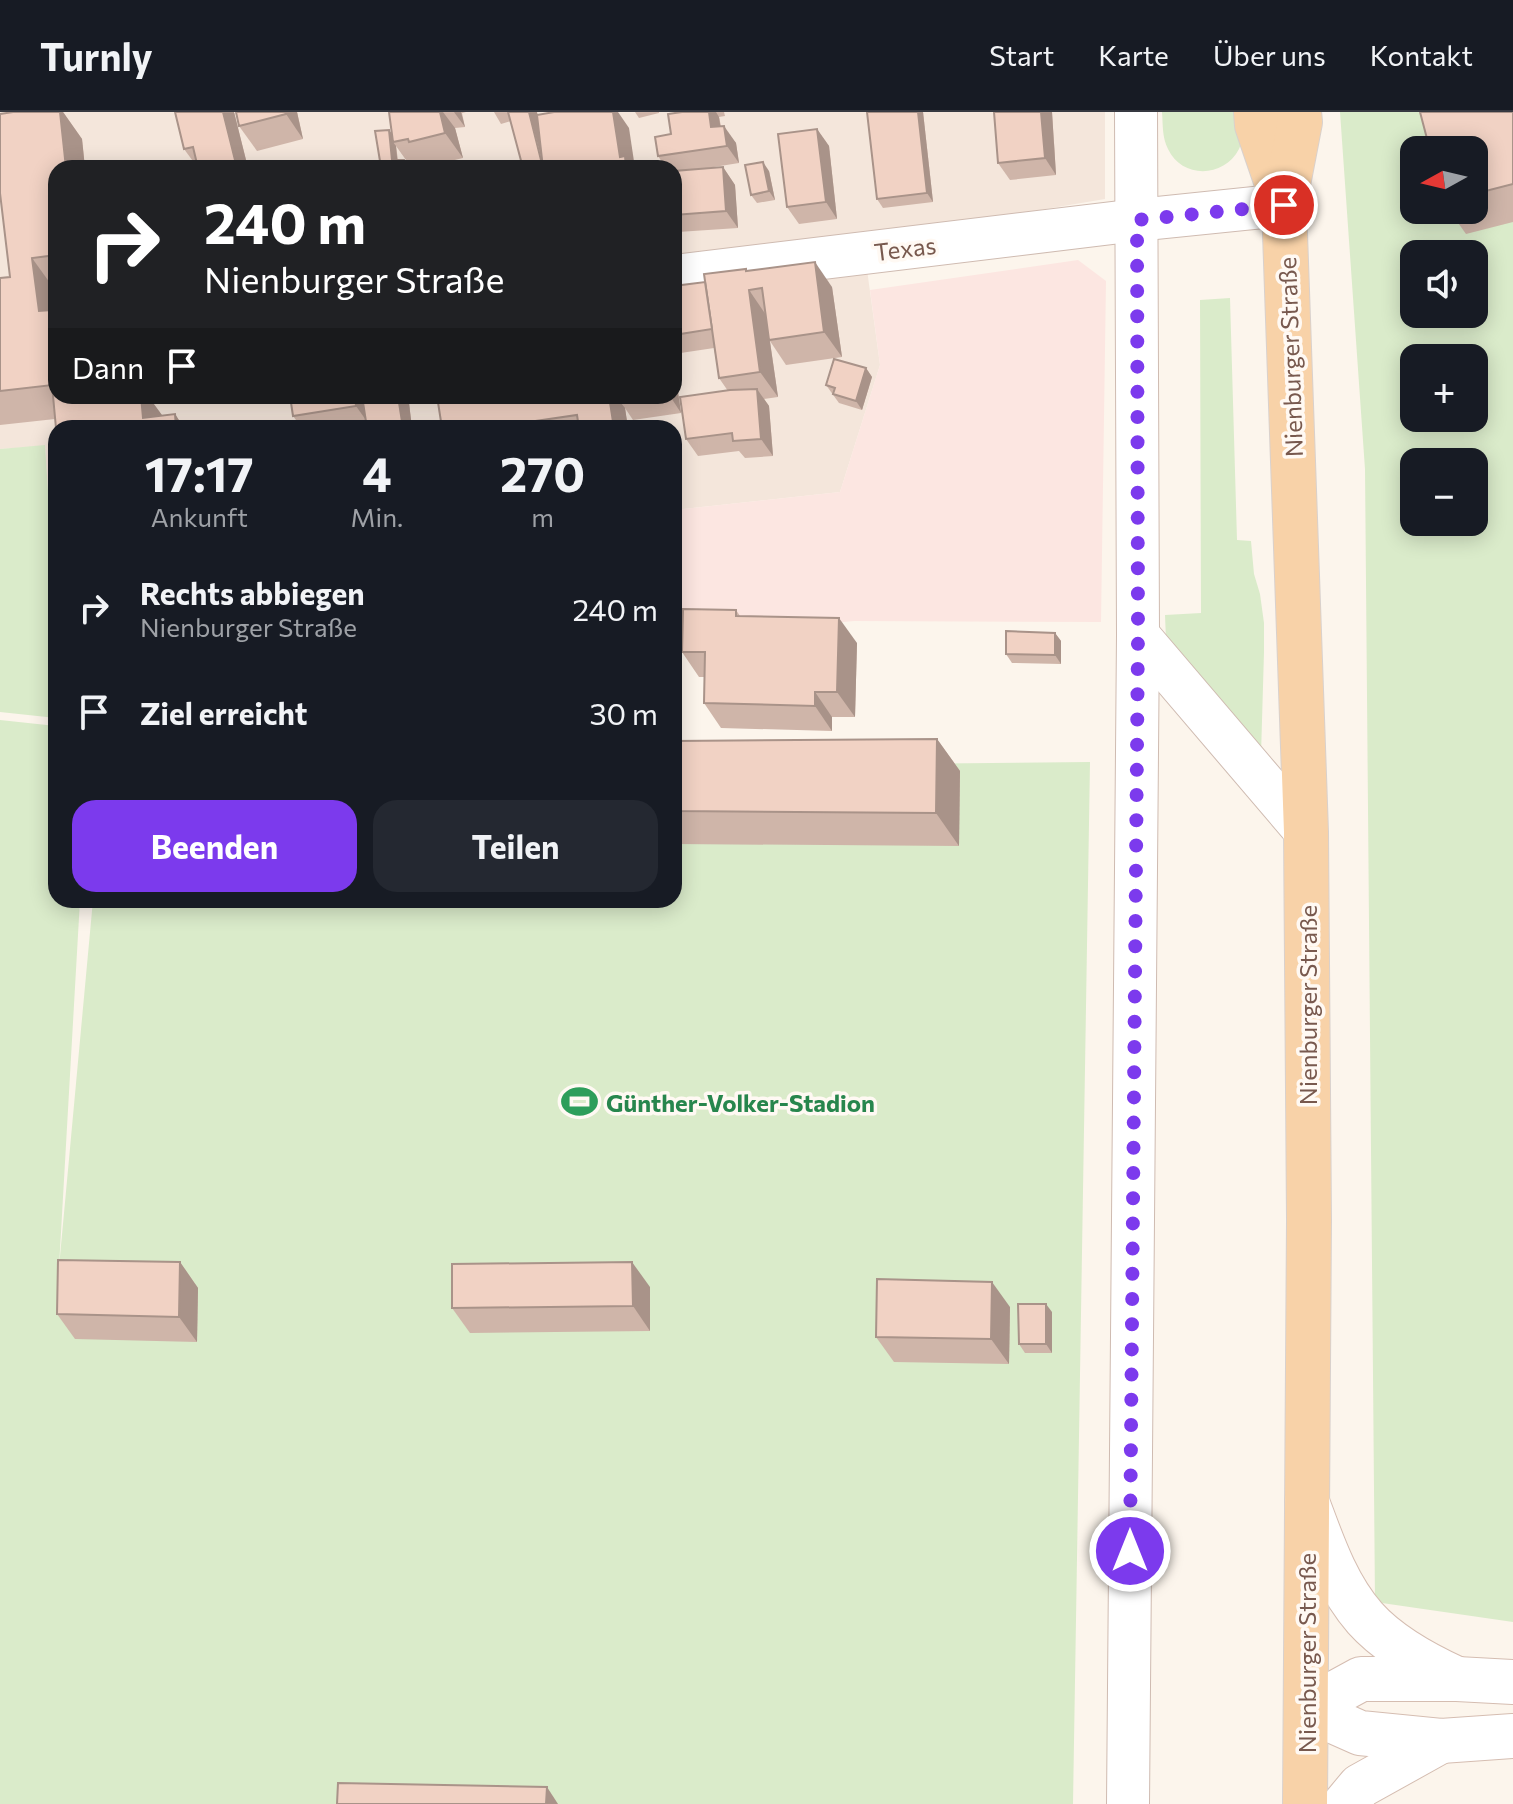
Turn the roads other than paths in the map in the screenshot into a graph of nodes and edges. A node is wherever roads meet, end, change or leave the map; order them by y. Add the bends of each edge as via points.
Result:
1 (1136, 112) edge
2 (1256, 112) edge
3 (1299, 112) edge
4 (1284, 205) junction
5 (1137, 220) junction
6 (682, 275) edge
7 (1138, 635) junction
8 (1306, 832) junction
9 (1307, 1502) junction
10 (1457, 1679) junction
11 (1513, 1682) edge
12 (1306, 1709) junction
13 (1513, 1736) edge
14 (1441, 1741) junction
15 (1128, 1804) edge
16 (1305, 1804) edge
17 (1345, 1804) edge

1 - 5 street
2 - 4 main road, Nienburger Straße
3 - 4 main road, Nienburger Straße
4 - 5 street
4 - 8 main road, Nienburger Straße
5 - 6 street, Texas
5 - 7 street
7 - 8 street
7 - 15 street
8 - 9 main road, Nienburger Straße
9 - 10 main road via 1347,1594 1365,1618 1428,1666
9 - 12 main road, Nienburger Straße
10 - 11 main road
10 - 12 main road via 1361,1679
12 - 14 main road via 1360,1733
12 - 16 main road, Nienburger Straße
13 - 14 main road
14 - 17 main road via 1360,1786

